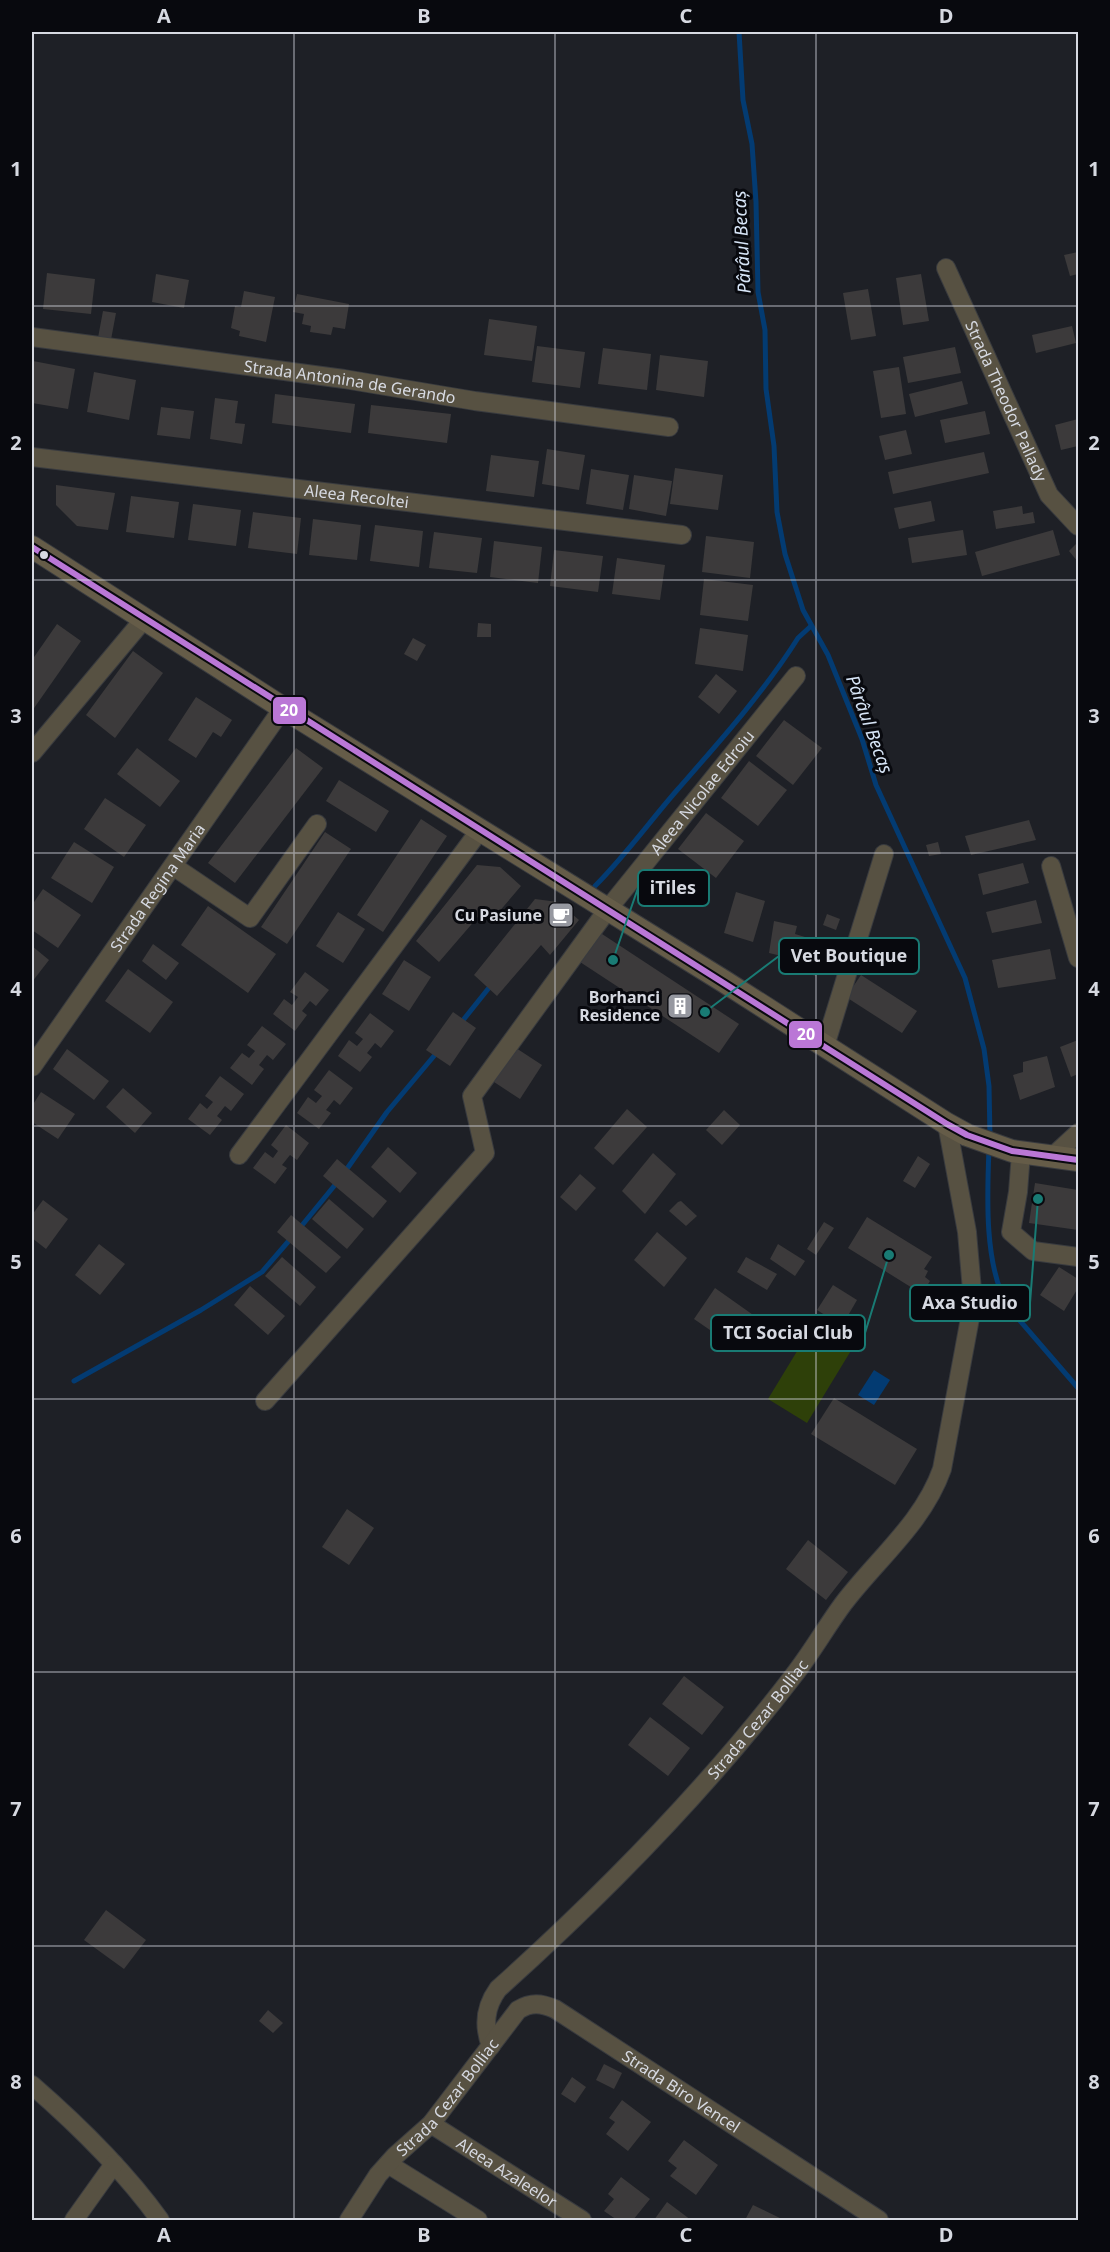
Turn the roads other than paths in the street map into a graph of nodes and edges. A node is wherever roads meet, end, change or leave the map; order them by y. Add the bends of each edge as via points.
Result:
1 (946, 268) dead end
2 (32, 337) edge
3 (669, 427) dead end
4 (32, 457) edge
5 (1078, 526) edge
6 (682, 535) dead end
7 (32, 547) edge
8 (144, 619) junction
9 (796, 676) dead end
10 (283, 708) junction
11 (32, 753) edge
12 (317, 824) dead end
13 (480, 830) junction
14 (884, 854) dead end
15 (173, 866) junction
16 (1052, 866) dead end
17 (608, 909) junction
18 (1078, 958) edge
19 (825, 1046) junction
20 (32, 1067) edge
21 (947, 1124) junction
22 (1078, 1133) edge
23 (1016, 1152) junction
24 (239, 1155) dead end
25 (1053, 1156) junction
26 (1078, 1160) edge
27 (1078, 1257) edge
28 (265, 1401) dead end
29 (491, 2046) junction
30 (34, 2093) edge
31 (431, 2124) junction
32 (114, 2164) junction
33 (388, 2164) junction
34 (74, 2220) edge
35 (160, 2220) edge
36 (349, 2220) edge
37 (478, 2220) edge
38 (582, 2220) edge
39 (879, 2220) edge

1 - 5 street, Strada Theodor Pallady via 1049,495
2 - 3 street, Strada Antonina de Gerando
4 - 6 street, Aleea Recoltei
7 - 8 main road
8 - 10 main road
8 - 11 street
9 - 17 street, Aleea Nicolae Edroiu
10 - 13 main road
10 - 15 street, Strada Regina Maria
12 - 15 street via 250,918
13 - 17 main road
13 - 24 street
14 - 19 street
15 - 20 street, Strada Regina Maria
16 - 18 street
17 - 19 main road
17 - 28 street, Aleea Nicolae Edroiu via 472,1096 485,1153
19 - 21 main road
21 - 23 main road
21 - 29 street, Strada Cezar Bolliac via 966,1232 973,1302 942,1469 934,1491 919,1515 842,1605 795,1674 703,1786 609,1886 498,1989 486,2018
22 - 25 street
23 - 25 main road
23 - 27 street via 1018,1192 1011,1232 1033,1251
25 - 26 main road
29 - 31 street, Strada Cezar Bolliac
29 - 39 street, Strada Biro Vencel via 518,2010 544,2004
30 - 32 street via 68,2116
31 - 33 street, Strada Cezar Bolliac
31 - 38 street, Aleea Azaleelor
32 - 34 street
32 - 35 street
33 - 36 street, Strada Cezar Bolliac
33 - 37 street

